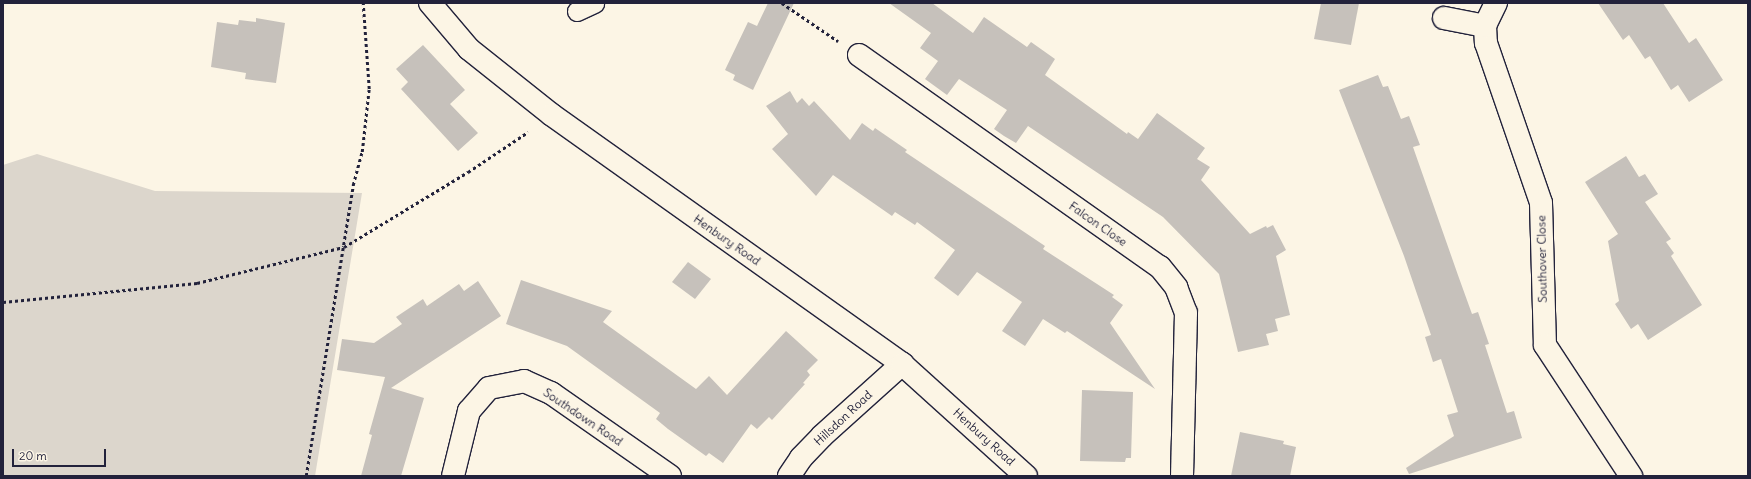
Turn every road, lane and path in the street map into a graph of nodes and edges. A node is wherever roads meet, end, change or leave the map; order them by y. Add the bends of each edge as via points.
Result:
1 (363, 3) edge
2 (430, 3) edge
3 (782, 3) edge
4 (1496, 3) edge
5 (1444, 18) dead end
6 (1485, 26) junction
7 (859, 55) joint
8 (552, 115) junction
9 (344, 247) junction
10 (3, 302) edge
11 (902, 364) junction
12 (306, 476) edge
13 (453, 476) edge
14 (670, 476) edge
15 (789, 476) edge
16 (1026, 476) edge
17 (1182, 476) edge
18 (1631, 476) edge

1 - 9 path via 368,89 362,152 353,186
2 - 8 street, Henbury Road via 469,49
3 - 7 path
4 - 6 street
5 - 6 street
6 - 18 street, Southover Close via 1490,60 1541,203 1544,345
7 - 17 street, Falcon Close via 1160,267 1176,287 1186,313
8 - 9 path via 468,172
8 - 11 street, Henbury Road
9 - 10 path via 197,283
9 - 12 path
11 - 15 street, Hillsdon Road via 822,436 801,458
11 - 16 street, Henbury Road
13 - 14 street, Southdown Road via 470,411 489,388 524,381 551,393

